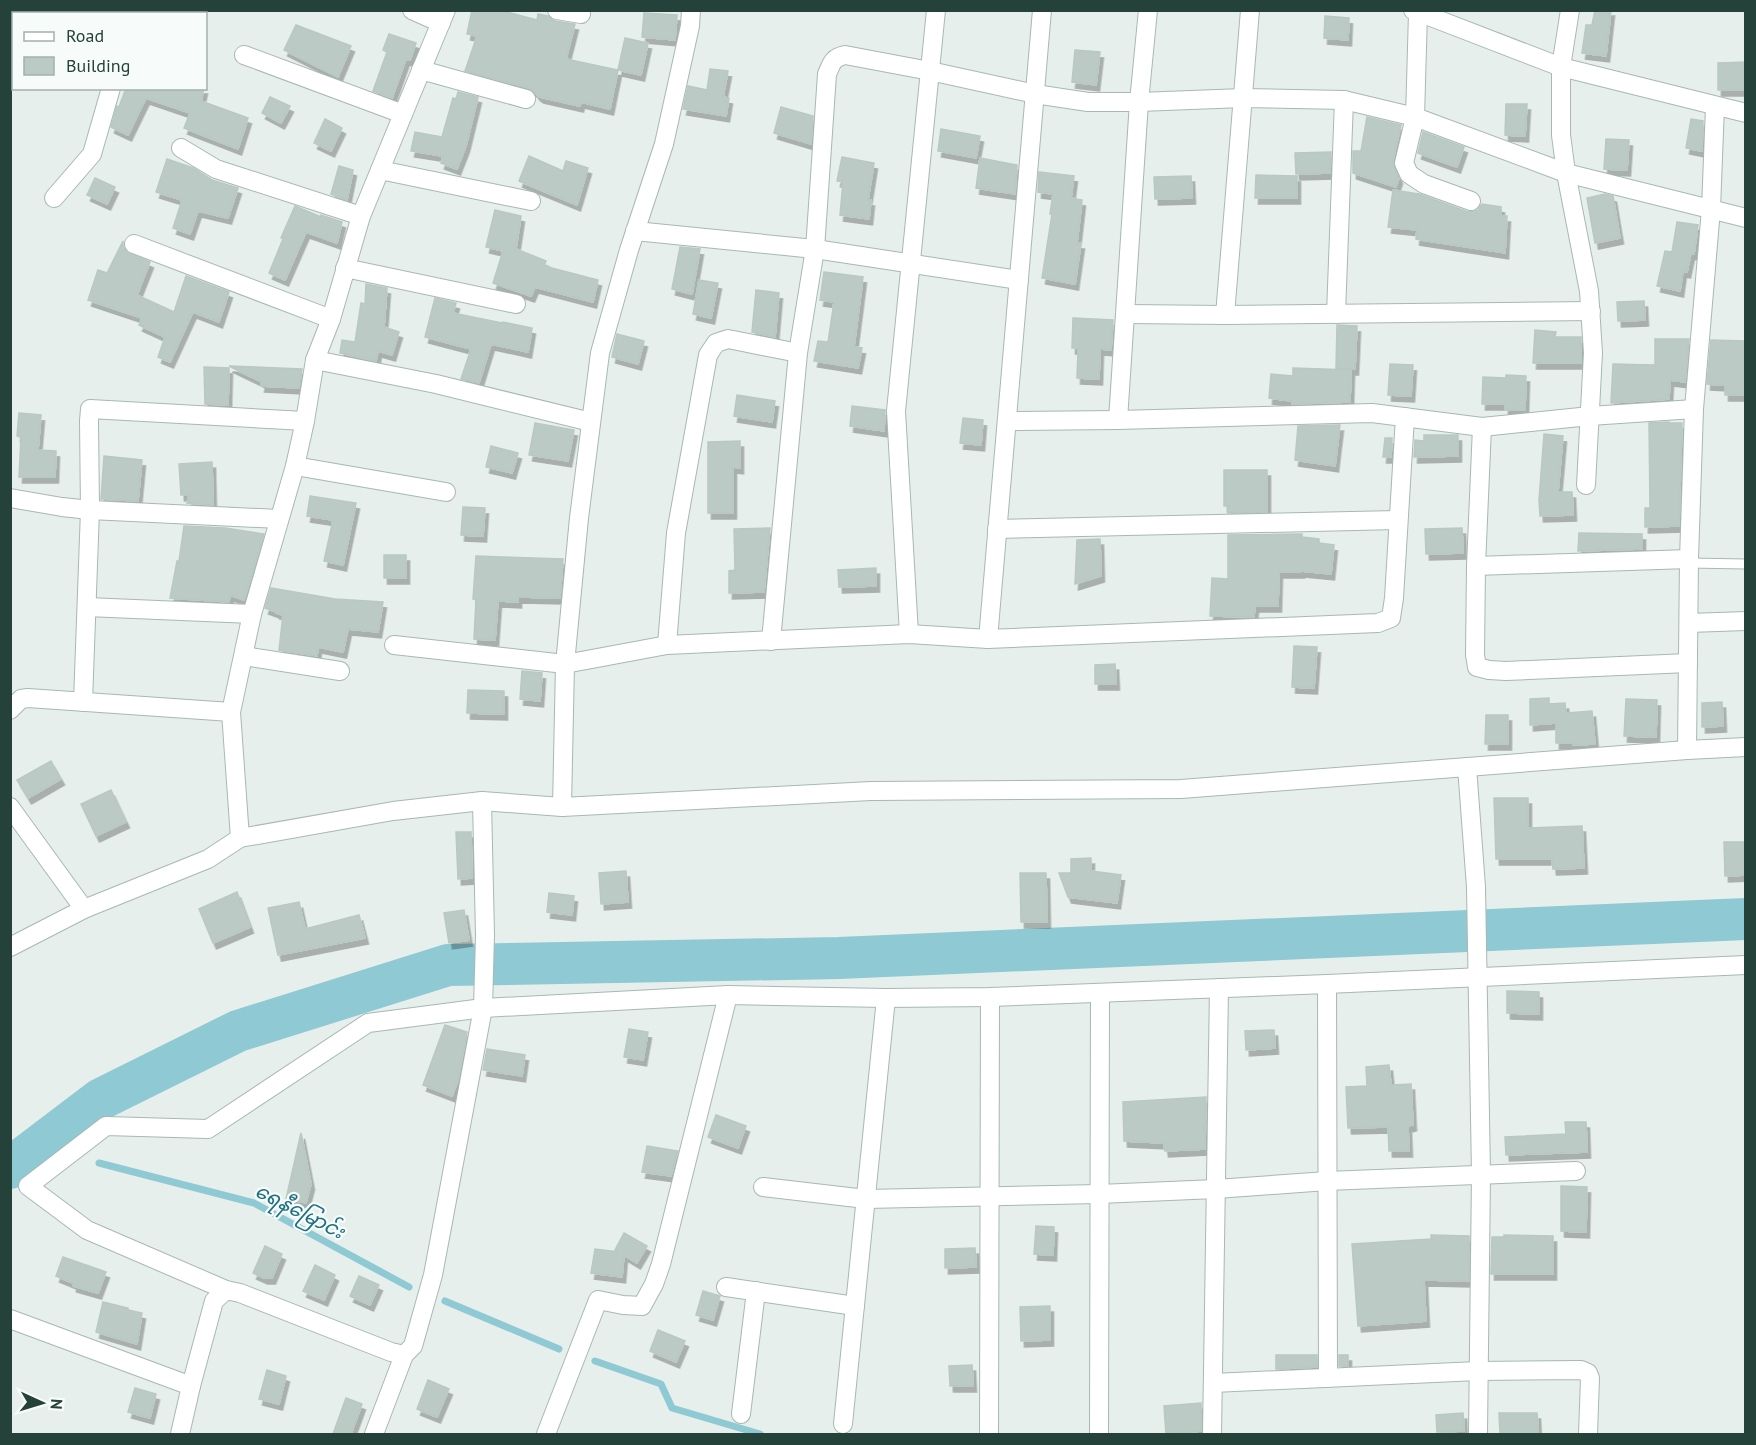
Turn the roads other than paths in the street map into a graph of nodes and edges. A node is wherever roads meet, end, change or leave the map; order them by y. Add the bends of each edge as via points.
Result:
1 (412, 10) edge
2 (557, 10) edge
3 (692, 10) edge
4 (936, 10) edge
5 (1042, 10) edge
6 (1148, 10) edge
7 (1250, 10) edge
8 (1570, 10) edge
9 (1416, 12) edge
10 (581, 14) dead end
11 (443, 16) edge
12 (244, 56) dead end
13 (1561, 67) junction
14 (421, 70) junction
15 (930, 71) junction
16 (110, 90) edge
17 (1035, 94) junction
18 (1243, 98) junction
19 (526, 99) dead end
20 (1344, 100) junction
21 (1139, 102) junction
22 (1715, 106) junction
23 (1746, 113) edge
24 (404, 114) junction
25 (1415, 117) junction
26 (181, 148) dead end
27 (380, 170) junction
28 (1566, 173) junction
29 (54, 198) dead end
30 (531, 201) dead end
31 (1471, 201) dead end
32 (1711, 209) junction
33 (361, 216) junction
34 (1746, 218) edge
35 (635, 231) junction
36 (134, 244) dead end
37 (815, 249) junction
38 (911, 262) junction
39 (345, 268) junction
40 (1019, 280) junction
41 (516, 304) dead end
42 (1591, 311) junction
43 (1125, 314) junction
44 (1336, 314) junction
45 (1225, 315) junction
46 (331, 319) junction
47 (798, 353) junction
48 (315, 360) junction
49 (1694, 410) junction
50 (1590, 416) junction
51 (1405, 417) junction
52 (1118, 420) junction
53 (305, 421) junction
54 (1007, 421) junction
55 (591, 422) junction
56 (1482, 427) junction
57 (295, 465) junction
58 (1586, 485) dead end
59 (446, 492) dead end
60 (10, 498) edge
61 (90, 510) junction
62 (279, 519) junction
63 (1398, 520) junction
64 (997, 529) junction
65 (1689, 561) junction
66 (1746, 564) edge
67 (1476, 566) junction
68 (87, 607) junction
69 (252, 614) junction
70 (1746, 621) edge
71 (1689, 623) junction
72 (909, 634) junction
73 (988, 639) junction
74 (771, 641) junction
75 (394, 645) dead end
76 (667, 645) junction
77 (244, 656) junction
78 (1688, 663) junction
79 (565, 664) junction
80 (340, 671) dead end
81 (83, 702) junction
82 (10, 710) edge
83 (231, 712) junction
84 (1746, 747) edge
85 (1688, 750) junction
86 (1467, 767) junction
87 (482, 801) junction
88 (10, 807) edge
89 (562, 807) junction
90 (240, 838) junction
91 (84, 909) junction
92 (10, 947) edge
93 (1746, 965) edge
94 (1477, 977) junction
95 (1327, 984) junction
96 (1219, 988) junction
97 (1100, 993) junction
98 (728, 995) junction
99 (990, 997) junction
100 (886, 998) junction
101 (483, 1008) junction
102 (1575, 1171) dead end
103 (1480, 1174) junction
104 (1328, 1181) junction
105 (763, 1187) dead end
106 (1216, 1189) junction
107 (1099, 1194) junction
108 (990, 1197) junction
109 (866, 1199) junction
110 (726, 1287) dead end
111 (226, 1290) junction
112 (756, 1291) junction
113 (855, 1306) junction
114 (10, 1319) edge
115 (404, 1355) junction
116 (1478, 1371) junction
117 (1328, 1378) junction
118 (1213, 1383) junction
119 (191, 1386) junction
120 (741, 1414) dead end
121 (843, 1424) dead end
122 (180, 1434) edge
123 (374, 1434) edge
124 (546, 1434) edge
125 (989, 1434) edge
126 (1099, 1434) edge
127 (1212, 1434) edge
128 (1478, 1434) edge
129 (1588, 1434) edge

1 - 11 street
2 - 10 street
3 - 35 street via 664,144
4 - 15 street
5 - 17 street
6 - 21 street
7 - 18 street
8 - 13 street
9 - 13 street
9 - 25 street
11 - 14 street
12 - 24 street
13 - 22 street
13 - 28 street via 1561,135
14 - 19 street
14 - 24 street
15 - 17 street
15 - 37 street via 845,56 833,62 828,74
15 - 38 street
16 - 29 street via 92,154
17 - 21 street via 1088,102
17 - 40 street
18 - 20 street
18 - 21 street
18 - 45 street
20 - 25 street
20 - 44 street
21 - 43 street
22 - 23 street
22 - 32 street
24 - 27 street
25 - 28 street
25 - 31 street via 1404,163 1409,174 1424,184
26 - 33 street via 216,168
27 - 30 street
27 - 33 street
28 - 32 street
28 - 42 street
32 - 34 street
32 - 49 street
33 - 39 street
35 - 37 street
35 - 55 street via 600,353
36 - 46 street
37 - 38 street
37 - 47 street
38 - 40 street
38 - 72 street via 896,411
39 - 41 street
39 - 46 street
40 - 54 street
42 - 44 street
42 - 50 street
43 - 45 street
43 - 52 street
44 - 45 street
46 - 48 street
47 - 74 street
47 - 76 street via 728,339 716,343 708,355 676,534
48 - 53 street
48 - 55 street via 436,384
49 - 50 street
49 - 65 street
50 - 56 street
50 - 58 street
51 - 52 street via 1372,413
51 - 56 street
51 - 63 street
52 - 54 street
53 - 57 street
53 - 61 street via 90,410
54 - 64 street
55 - 79 street
56 - 67 street
57 - 59 street
57 - 62 street
60 - 61 street
61 - 62 street
61 - 68 street
62 - 69 street
63 - 64 street
63 - 73 street via 1391,618 1378,623
64 - 73 street
65 - 66 lane
65 - 67 street
65 - 71 street
67 - 78 street via 1478,667 1506,671
68 - 69 street
68 - 81 street
69 - 77 street
70 - 71 street
71 - 78 street
72 - 73 street
72 - 74 street
74 - 76 street
75 - 79 street
76 - 79 street
77 - 80 street
77 - 83 street
78 - 85 street
79 - 89 street
81 - 82 street via 28,698 21,699
81 - 83 street
83 - 90 street
84 - 85 street
85 - 86 street
86 - 89 street via 1181,789 871,791
86 - 94 street via 1476,887
87 - 89 street
87 - 90 street via 393,811
87 - 101 street
88 - 91 street
90 - 91 street via 208,859
91 - 92 street
93 - 94 street
94 - 95 street
94 - 103 street
95 - 96 street
95 - 104 street
96 - 97 street
96 - 106 street
97 - 99 street
97 - 107 street
98 - 100 street
98 - 101 street
98 - 124 street via 654,1284 642,1306 598,1300
99 - 100 street
99 - 108 street
100 - 109 street
101 - 111 street via 368,1023 208,1129 106,1126 28,1186 87,1230
101 - 115 street via 433,1275 412,1346
102 - 103 street
103 - 104 street
103 - 116 street
104 - 106 street
104 - 117 street
105 - 109 street
106 - 107 street
106 - 118 street
107 - 108 street
107 - 126 street
108 - 109 street
108 - 125 street
109 - 113 street
110 - 112 street
111 - 115 street
111 - 119 street via 214,1301
112 - 113 street
112 - 120 street
113 - 121 street
114 - 119 street
115 - 123 street
116 - 117 street
116 - 128 street
116 - 129 street via 1588,1373
117 - 118 street
118 - 127 street
119 - 122 street

